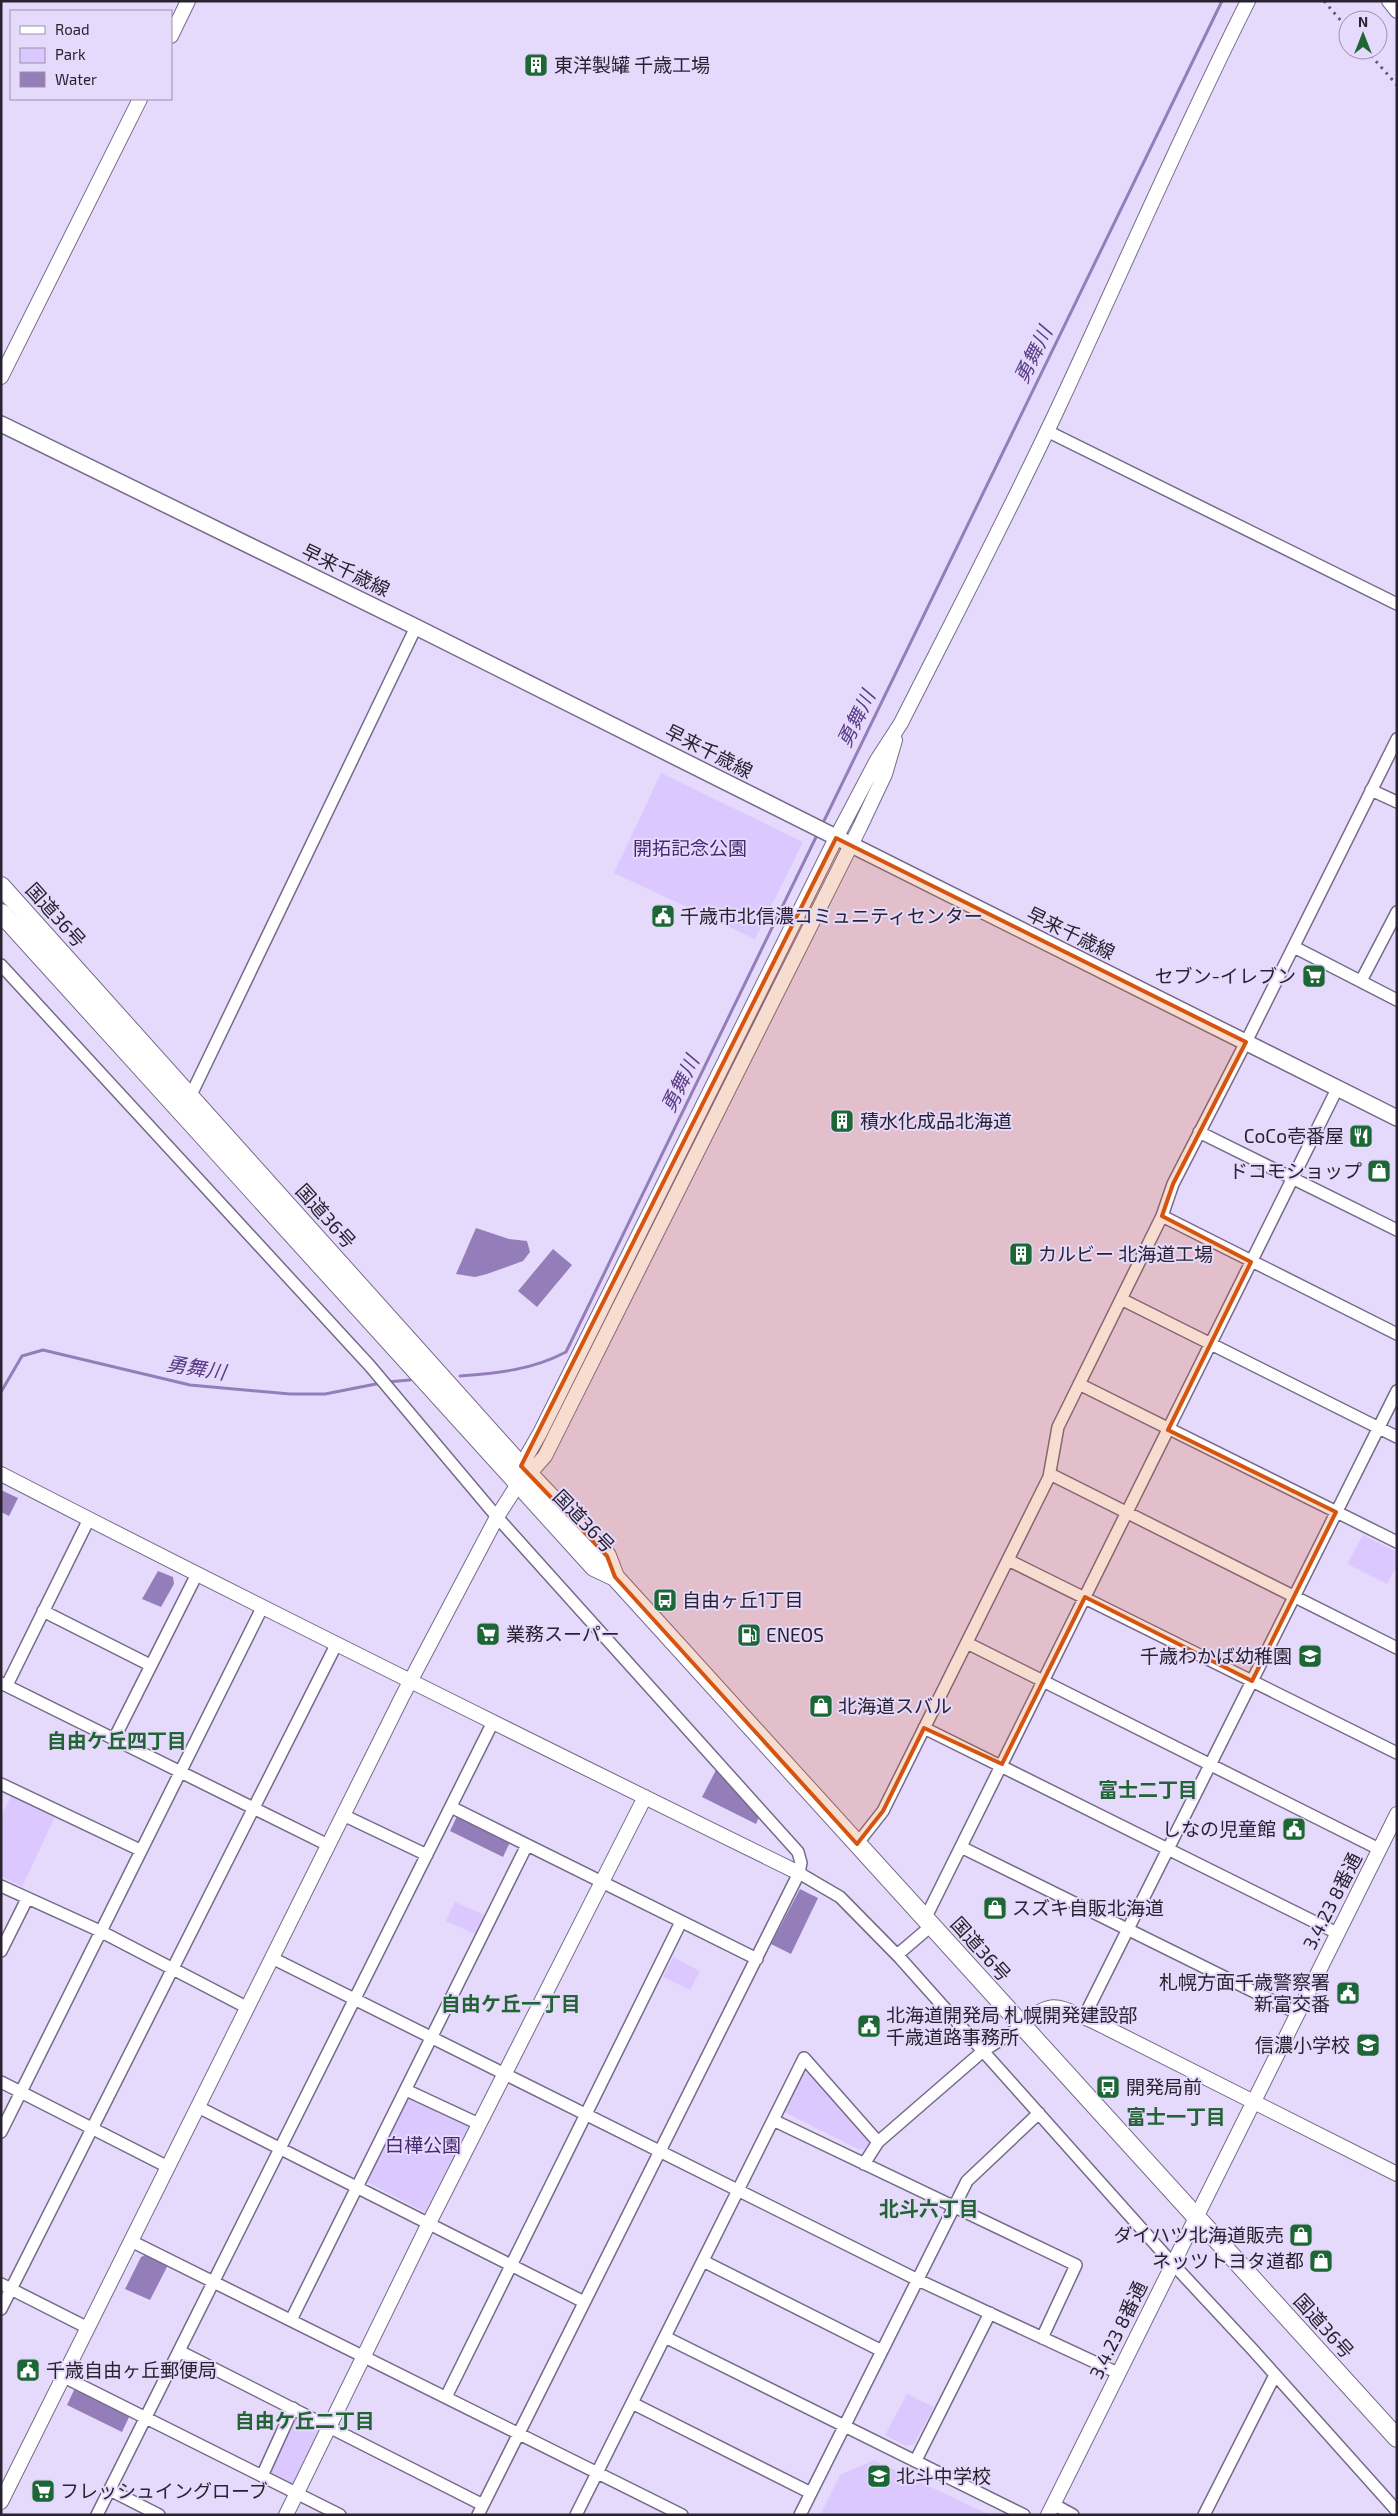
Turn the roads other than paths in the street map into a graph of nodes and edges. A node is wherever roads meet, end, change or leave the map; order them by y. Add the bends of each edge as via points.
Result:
1 (188, 1) edge
2 (1248, 1) edge
3 (1388, 1) edge
4 (1397, 11) edge
5 (172, 34) edge
6 (140, 100) edge
7 (1, 377) edge
8 (1, 424) edge
9 (1047, 431) junction
10 (1397, 604) edge
11 (416, 627) junction
12 (901, 723) junction
13 (1397, 738) edge
14 (1372, 790) junction
15 (1397, 802) edge
16 (825, 832) junction
17 (850, 846) junction
18 (1, 886) edge
19 (1397, 912) edge
20 (1, 913) edge
21 (1294, 947) junction
22 (1, 965) edge
23 (1361, 981) junction
24 (1397, 1000) edge
25 (1246, 1042) junction
26 (1337, 1089) junction
27 (183, 1101) junction
28 (1397, 1118) edge
29 (1200, 1132) junction
30 (1293, 1178) junction
31 (1162, 1216) junction
32 (1397, 1230) edge
33 (1251, 1262) junction
34 (1121, 1299) junction
35 (1397, 1334) edge
36 (1210, 1345) junction
37 (1079, 1384) junction
38 (1397, 1391) edge
39 (1378, 1428) junction
40 (1168, 1430) junction
41 (1397, 1437) edge
42 (1, 1474) edge
43 (1050, 1474) junction
44 (523, 1475) junction
45 (1336, 1512) junction
46 (1126, 1513) junction
47 (497, 1517) junction
48 (89, 1519) junction
49 (1397, 1542) edge
50 (1008, 1560) junction
51 (197, 1574) junction
52 (1085, 1597) junction
53 (1294, 1597) junction
54 (262, 1608) junction
55 (43, 1611) junction
56 (967, 1643) junction
57 (336, 1644) junction
58 (1397, 1648) edge
59 (150, 1665) junction
60 (411, 1679) junction
61 (1043, 1680) junction
62 (1252, 1681) junction
63 (4, 1684) edge
64 (494, 1722) junction
65 (924, 1728) junction
66 (114, 1739) junction
67 (1397, 1753) edge
68 (1211, 1763) junction
69 (1002, 1764) junction
70 (179, 1772) junction
71 (1, 1784) edge
72 (644, 1797) junction
73 (452, 1807) junction
74 (253, 1808) junction
75 (1397, 1814) edge
76 (343, 1815) junction
77 (857, 1844) junction
78 (328, 1845) junction
79 (527, 1845) junction
80 (960, 1847) junction
81 (1169, 1848) junction
82 (1379, 1849) junction
83 (140, 1850) junction
84 (427, 1855) junction
85 (799, 1873) junction
86 (601, 1883) junction
87 (1, 1886) edge
88 (27, 1899) junction
89 (681, 1922) junction
90 (928, 1922) junction
91 (1128, 1930) junction
92 (100, 1931) junction
93 (1337, 1933) junction
94 (1, 1951) edge
95 (897, 1955) junction
96 (272, 1958) junction
97 (757, 1960) junction
98 (173, 1969) junction
99 (356, 1999) junction
100 (248, 2008) junction
101 (1297, 2013) junction
102 (1084, 2017) junction
103 (1022, 2026) junction
104 (433, 2038) junction
105 (983, 2051) junction
106 (504, 2072) junction
107 (1, 2082) edge
108 (406, 2090) junction
109 (21, 2092) junction
110 (1254, 2103) junction
111 (198, 2106) junction
112 (586, 2114) junction
113 (1039, 2114) junction
114 (773, 2120) junction
115 (479, 2124) junction
116 (92, 2128) junction
117 (1, 2132) edge
118 (878, 2142) junction
119 (281, 2148) junction
120 (661, 2150) junction
121 (864, 2164) junction
122 (168, 2167) junction
123 (1397, 2174) edge
124 (357, 2187) junction
125 (738, 2190) junction
126 (954, 2208) junction
127 (1196, 2217) junction
128 (429, 2223) junction
129 (131, 2241) junction
130 (703, 2261) junction
131 (1172, 2263) junction
132 (510, 2264) junction
133 (918, 2280) junction
134 (214, 2282) junction
135 (6, 2286) edge
136 (584, 2302) junction
137 (1, 2309) edge
138 (990, 2313) junction
139 (291, 2320) junction
140 (88, 2328) junction
141 (665, 2336) junction
142 (1042, 2338) junction
143 (179, 2351) junction
144 (882, 2351) junction
145 (363, 2356) junction
146 (1118, 2373) junction
147 (1275, 2375) junction
148 (64, 2377) junction
149 (446, 2397) junction
150 (632, 2403) junction
151 (293, 2408) junction
152 (146, 2417) junction
153 (845, 2424) junction
154 (330, 2426) junction
155 (519, 2433) junction
156 (1397, 2438) edge
157 (916, 2460) junction
158 (598, 2472) junction
159 (262, 2476) junction
160 (110, 2490) junction
161 (811, 2493) junction
162 (297, 2494) junction
163 (1, 2502) edge
164 (481, 2510) edge
165 (1050, 2510) edge
166 (1397, 2511) edge
167 (97, 2515) edge
168 (159, 2515) edge
169 (286, 2515) edge
170 (340, 2515) edge
171 (576, 2515) edge
172 (682, 2515) edge
173 (800, 2515) edge
174 (1024, 2515) edge
175 (1073, 2515) edge
176 (1204, 2515) edge

1 - 5 street
2 - 9 street via 1202,92
3 - 4 street
6 - 7 street
8 - 11 main road, 早来千歳線
9 - 10 street
9 - 12 street
11 - 16 main road, 早来千歳線
11 - 27 street
12 - 16 street
12 - 17 street via 885,774
13 - 14 street
14 - 15 street
14 - 21 street
16 - 17 main road, 早来千歳線
16 - 44 street
17 - 25 main road, 早来千歳線
17 - 44 street via 544,1456
18 - 27 highway, 国道36号
19 - 23 street
20 - 27 highway, 国道36号
21 - 23 street
21 - 25 street
22 - 47 street via 370,1366
23 - 24 street
25 - 26 main road, 早来千歳線
25 - 29 street
26 - 28 main road, 早来千歳線
26 - 30 street
27 - 44 highway, 国道36号
29 - 30 street
29 - 31 street via 1173,1184
30 - 32 street
30 - 33 street
31 - 33 street
31 - 34 street
33 - 35 street
33 - 36 street
34 - 36 street
34 - 37 street
36 - 39 street
36 - 40 street
37 - 40 street
37 - 43 street via 1058,1428
38 - 39 street
39 - 41 street
39 - 45 street
40 - 45 street
40 - 46 street
42 - 48 street
43 - 46 street
43 - 50 street
44 - 47 street
44 - 77 highway, 国道36号 via 594,1567 615,1577
45 - 49 street
45 - 53 street
46 - 52 street
46 - 53 street
47 - 60 street
47 - 85 street via 798,1852
48 - 51 street
48 - 55 street
50 - 52 street
50 - 56 street
51 - 54 street
51 - 59 street
52 - 61 street
52 - 62 street
53 - 58 street
53 - 62 street
54 - 57 street
54 - 70 street
55 - 59 street
55 - 63 street
56 - 61 street
56 - 65 street
57 - 60 street
57 - 74 street
59 - 66 street
60 - 64 street
60 - 76 street
61 - 68 street
61 - 69 street
62 - 67 street
62 - 68 street
63 - 66 street
64 - 72 street
64 - 73 street
65 - 69 street
65 - 77 street via 883,1810
66 - 70 street
68 - 81 street
68 - 82 street
69 - 80 street
69 - 81 street
70 - 74 street
70 - 83 street
71 - 83 street
72 - 85 street
72 - 86 street
73 - 79 street
73 - 84 street
74 - 78 street
74 - 98 street
75 - 82 street, 3.4.23 8番通
76 - 78 street
76 - 84 street
77 - 90 highway, 国道36号
78 - 96 street
79 - 86 street
79 - 104 street
80 - 90 street
80 - 91 street
81 - 91 street
81 - 93 street
82 - 93 street, 3.4.23 8番通
83 - 92 street
84 - 99 street
85 - 95 street via 840,1897
85 - 97 street
86 - 89 street
86 - 106 street
87 - 88 street
88 - 92 street
88 - 94 street
89 - 97 street
89 - 112 street
90 - 95 street
90 - 103 highway, 国道36号
91 - 101 street
91 - 102 street
92 - 98 street
92 - 109 street
93 - 101 street, 3.4.23 8番通
95 - 105 street
96 - 99 street
96 - 100 street
97 - 120 street
98 - 100 street
98 - 116 street
99 - 104 street
99 - 119 street
100 - 111 street
101 - 110 street, 3.4.23 8番通
102 - 103 street via 1063,2008 1048,2007 1037,2011
102 - 110 street
103 - 105 street
103 - 127 highway, 国道36号
104 - 106 street
104 - 108 street
105 - 113 street
105 - 118 street
106 - 112 street
106 - 115 street
107 - 109 street
108 - 115 street
108 - 124 street
109 - 116 street
109 - 117 street
110 - 123 street
110 - 127 street, 3.4.23 8番通
111 - 119 street
111 - 122 street
112 - 120 street
112 - 132 street
113 - 126 street via 967,2181
113 - 131 street
114 - 118 street via 804,2058
114 - 121 street
114 - 125 street
115 - 128 street
116 - 122 street
116 - 135 street
118 - 121 street
119 - 124 street
119 - 134 street
120 - 125 street
120 - 136 street
121 - 126 street
122 - 129 street
124 - 128 street
124 - 139 street
125 - 130 street
125 - 133 street
126 - 133 street
126 - 142 street via 1076,2265
127 - 131 street, 3.4.23 8番通
127 - 156 highway, 国道36号
128 - 132 street
128 - 145 street
129 - 134 street
129 - 140 street
130 - 141 street
130 - 144 street
131 - 146 street, 3.4.23 8番通
131 - 147 street
132 - 136 street
132 - 149 street
133 - 138 street
133 - 144 street
134 - 139 street
134 - 143 street
135 - 137 street
135 - 140 street
136 - 155 street
138 - 142 street
138 - 157 street
139 - 145 street
140 - 148 street
141 - 150 street
141 - 153 street
142 - 146 street
143 - 151 street
143 - 152 street
144 - 153 street
145 - 149 street
145 - 154 street
146 - 165 street, 3.4.23 8番通
147 - 166 street
147 - 176 street
148 - 152 street
148 - 163 street
149 - 155 street
150 - 158 street
150 - 161 street
151 - 154 street
151 - 159 street
152 - 159 street
152 - 160 street
153 - 157 street
153 - 161 street
154 - 162 street
154 - 164 street
155 - 158 street
155 - 164 street
157 - 174 street
158 - 171 street
158 - 172 street
159 - 162 street
160 - 167 street
160 - 168 street
161 - 173 street
162 - 169 street
162 - 170 street
165 - 175 street

